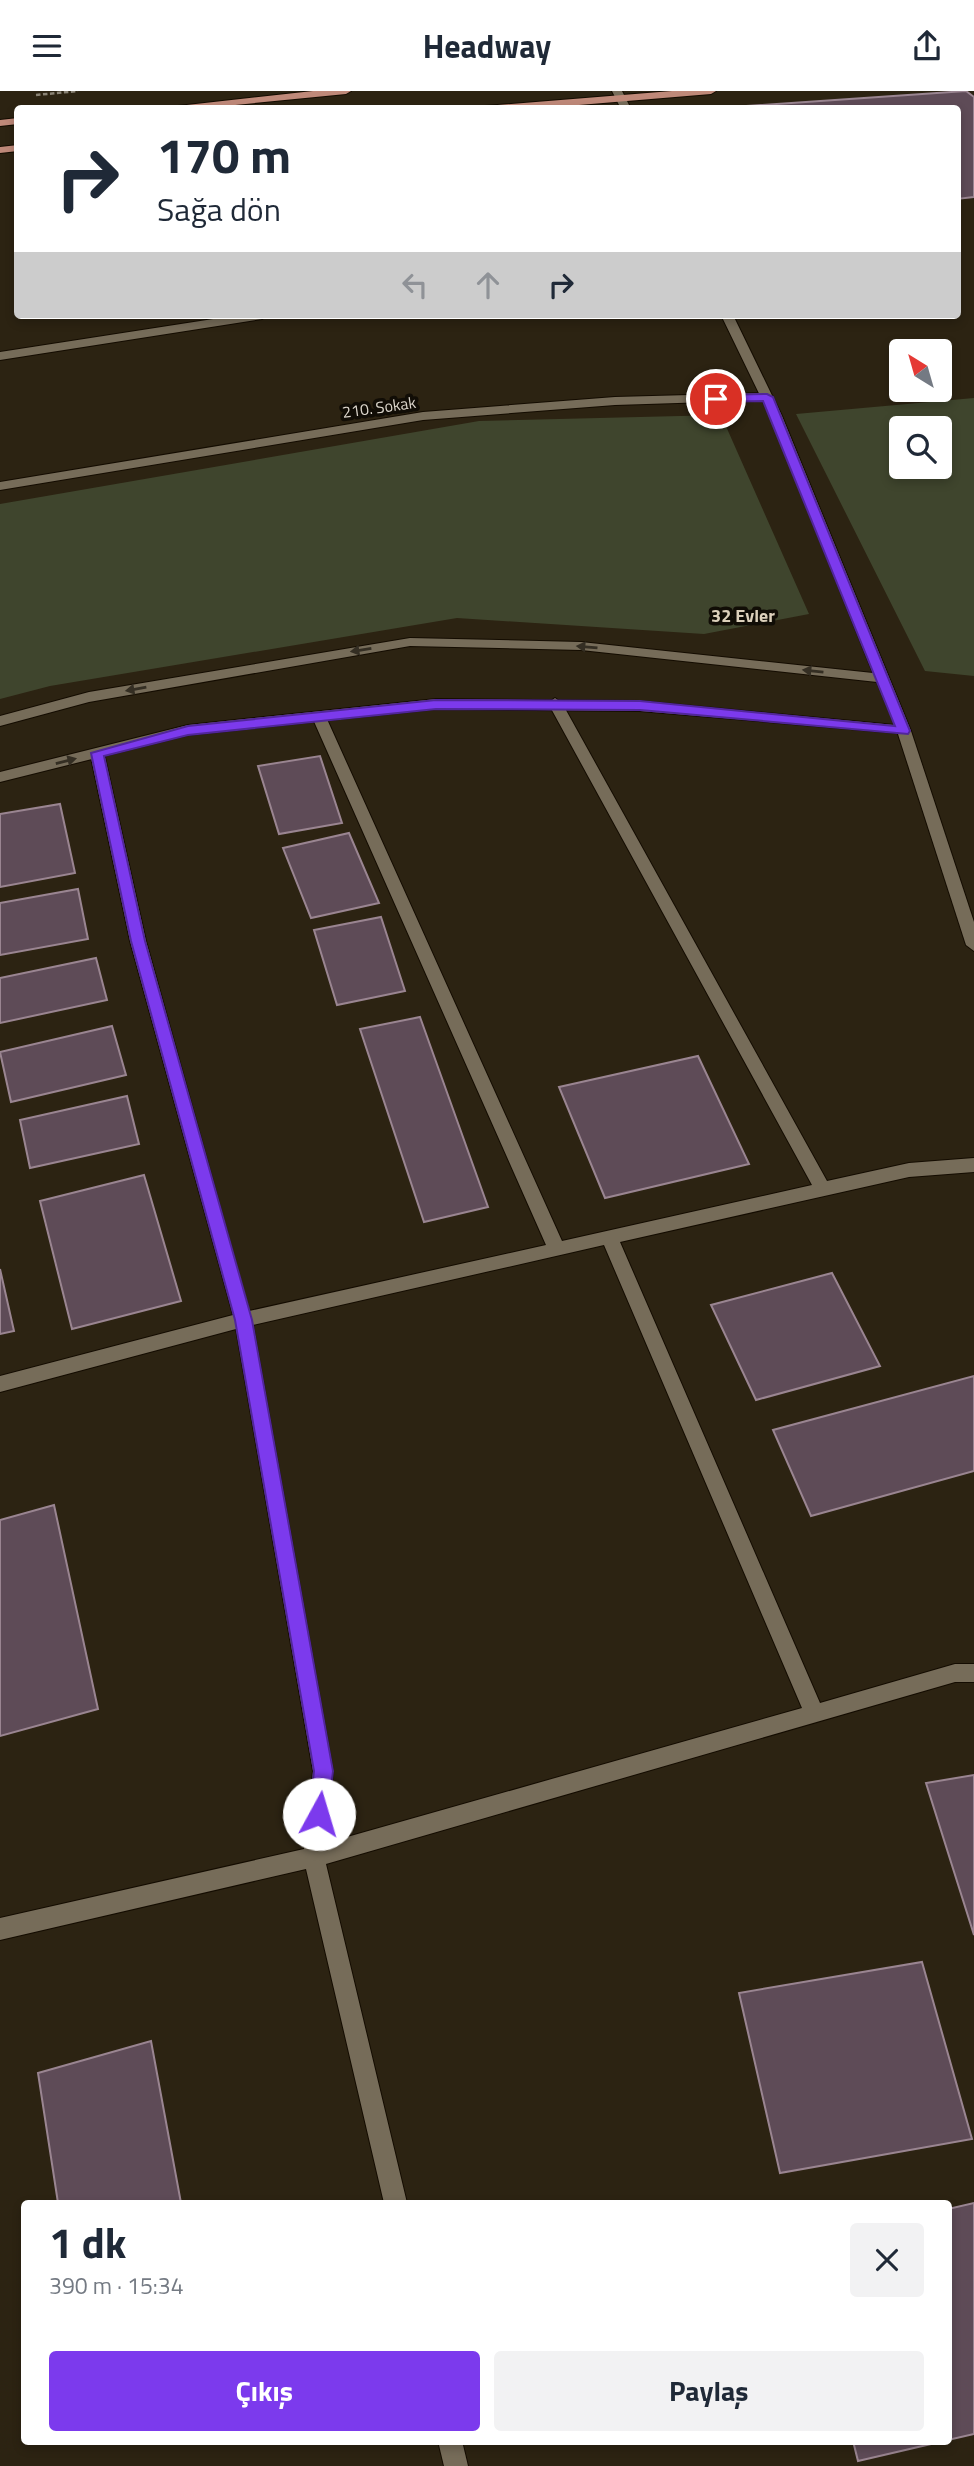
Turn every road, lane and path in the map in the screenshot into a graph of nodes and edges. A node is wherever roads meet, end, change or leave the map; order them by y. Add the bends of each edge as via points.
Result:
1 (346, 91) edge
2 (711, 91) edge
3 (618, 94) edge
4 (198, 105) edge
5 (520, 105) edge
6 (236, 319) edge
7 (729, 319) edge
8 (0, 356) edge
9 (767, 397) junction
10 (0, 486) edge
11 (881, 678) junction
12 (555, 703) junction
13 (319, 717) junction
14 (0, 721) edge
15 (904, 731) junction
16 (97, 753) junction
17 (0, 777) edge
18 (974, 944) edge
19 (974, 1165) edge
20 (823, 1189) junction
21 (610, 1238) junction
22 (557, 1249) junction
23 (243, 1320) junction
24 (0, 1384) edge
25 (974, 1673) edge
26 (814, 1713) junction
27 (314, 1857) junction
28 (0, 1929) edge
29 (394, 2200) edge
30 (451, 2445) edge
31 (456, 2466) edge

1 - 4 main road
2 - 3 main road
3 - 5 main road
6 - 8 street
7 - 9 street
9 - 10 street, 210. Sokak via 615,401 423,416
9 - 11 street
11 -> 14 street via 581,646 410,642 89,697
11 - 15 street
12 - 13 street via 436,704
12 - 15 street via 640,706
12 - 20 street
13 - 16 street via 188,730
13 - 22 street
15 - 18 street
17 -> 16 street
16 - 23 street via 138,941
19 - 20 street via 909,1170
20 - 21 street
21 - 22 street
21 - 26 street
22 - 23 street
23 - 24 street
23 - 27 street via 323,1771
25 - 26 street via 955,1673
26 - 27 street
27 - 28 street
27 - 29 street
30 - 31 street

